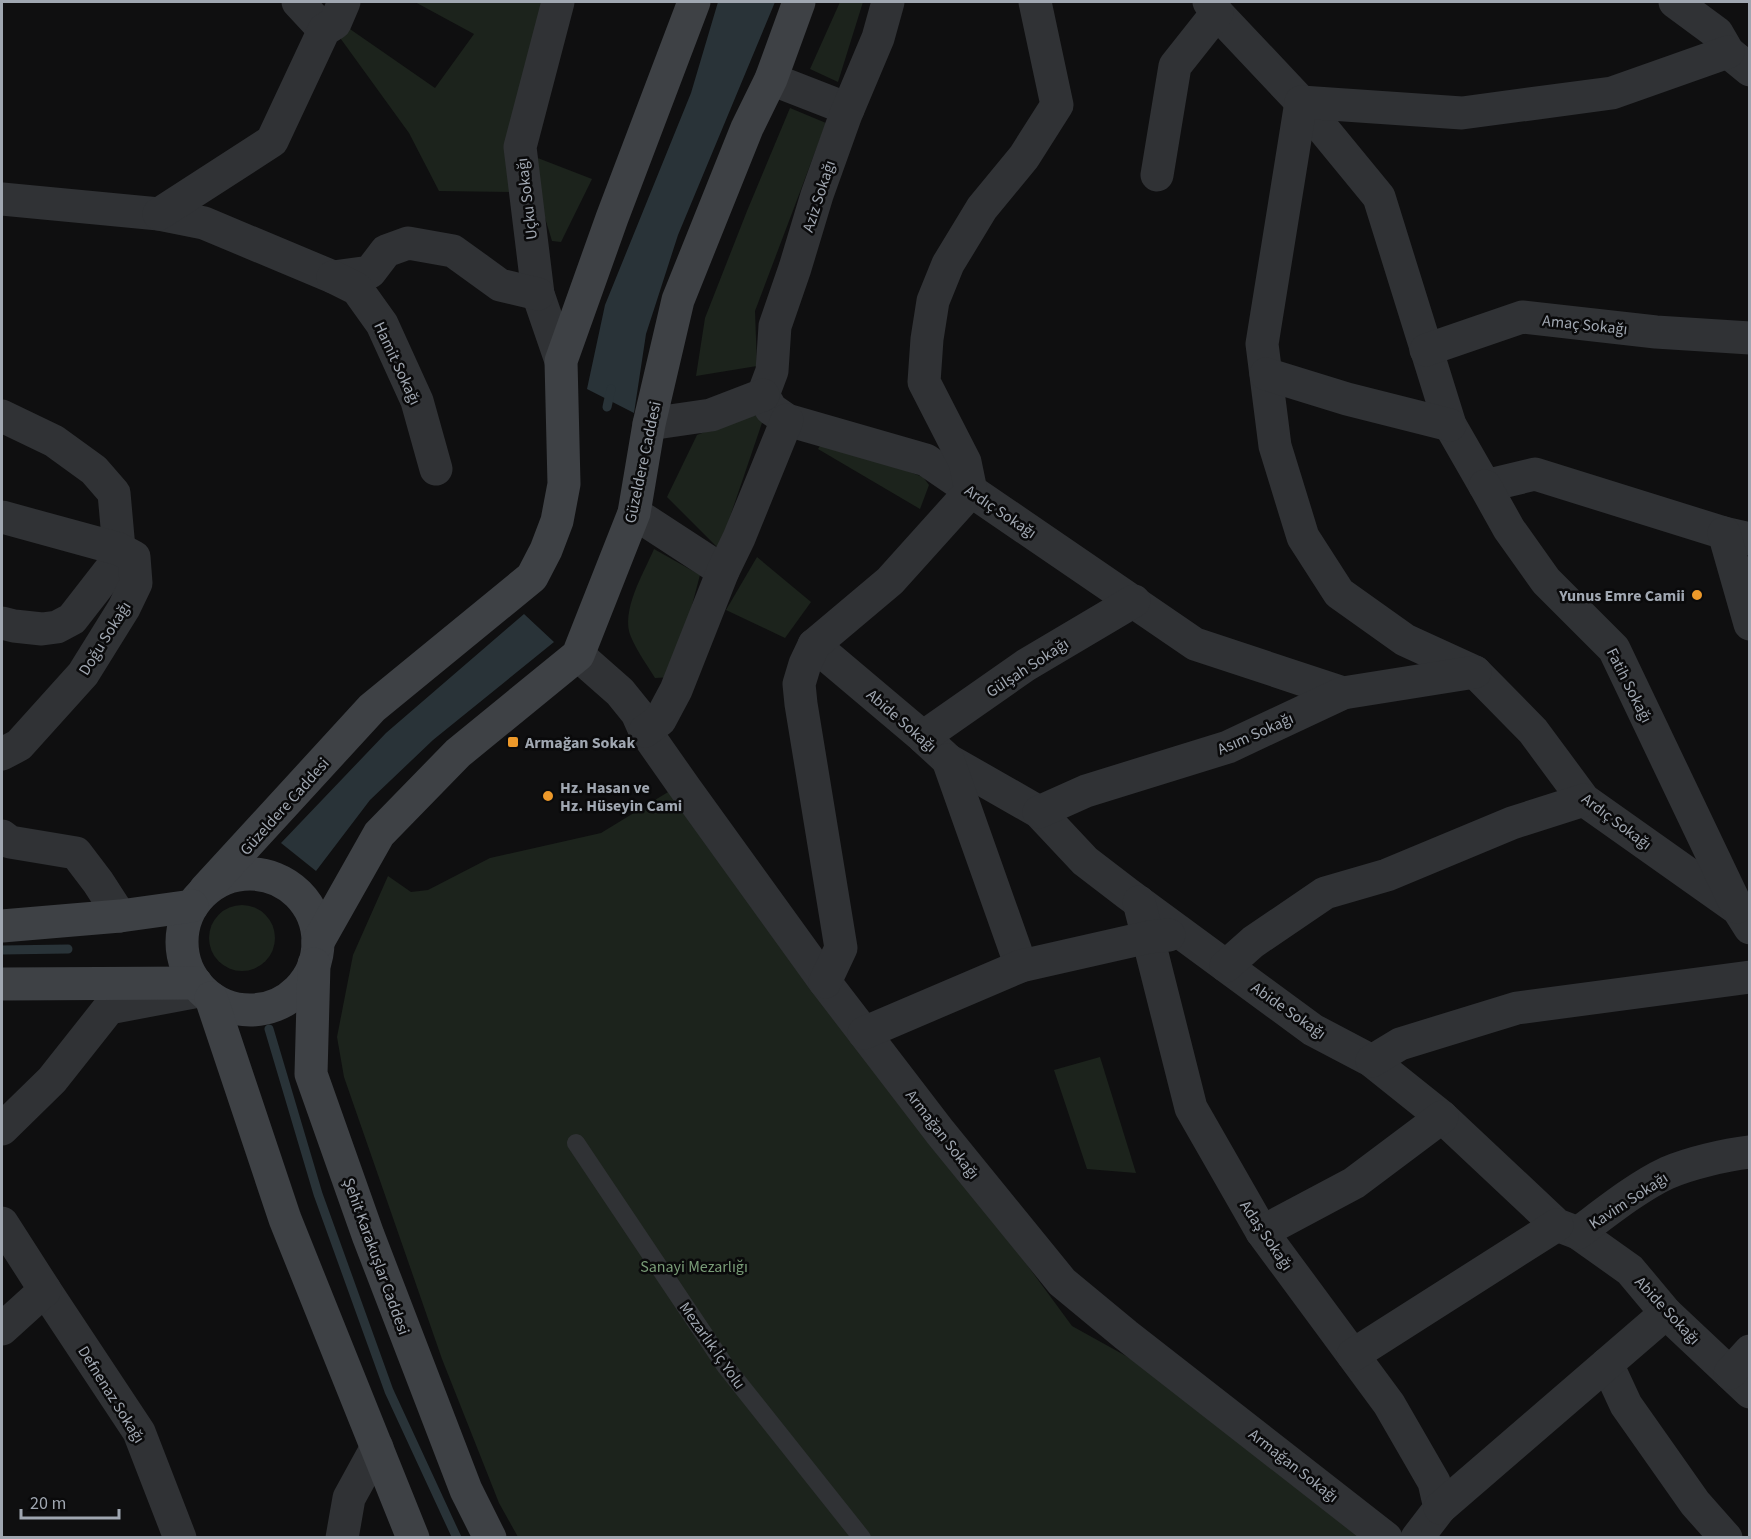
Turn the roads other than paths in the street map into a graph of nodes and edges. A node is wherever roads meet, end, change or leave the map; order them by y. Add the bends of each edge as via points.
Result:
1 (298, 2) edge
2 (344, 2) edge
3 (558, 2) edge
4 (694, 2) edge
5 (800, 2) edge
6 (888, 2) edge
7 (1035, 2) edge
8 (1675, 2) edge
9 (1213, 7) edge
10 (324, 30) junction
11 (1728, 39) edge
12 (771, 79) junction
13 (1301, 102) junction
14 (848, 110) junction
15 (1157, 175) dead end
16 (2, 199) edge
17 (159, 214) junction
18 (333, 277) junction
19 (538, 294) junction
20 (1749, 338) edge
21 (1426, 350) junction
22 (561, 361) junction
23 (1266, 374) junction
24 (763, 395) junction
25 (2, 416) edge
26 (787, 420) junction
27 (649, 424) junction
28 (1450, 425) junction
29 (436, 469) dead end
30 (1485, 486) junction
31 (971, 491) junction
32 (634, 513) junction
33 (2, 517) edge
34 (1737, 536) edge
35 (119, 549) junction
36 (723, 571) junction
37 (1134, 601) junction
38 (2, 623) edge
39 (1749, 624) edge
40 (814, 645) junction
41 (578, 655) junction
42 (1475, 672) junction
43 (1343, 693) junction
44 (645, 730) junction
45 (923, 737) junction
46 (2, 754) edge
47 (948, 760) junction
48 (1584, 800) junction
49 (1039, 812) junction
50 (2, 836) edge
51 (199, 898) junction
52 (1139, 902) junction
53 (120, 916) junction
54 (1744, 918) edge
55 (2, 926) edge
56 (1183, 934) junction
57 (1149, 937) junction
58 (316, 953) junction
59 (1022, 966) junction
60 (1226, 966) junction
61 (1749, 977) edge
62 (825, 982) junction
63 (2, 984) edge
64 (203, 990) junction
65 (864, 1033) junction
66 (1372, 1061) junction
67 (1442, 1117) junction
68 (2, 1130) edge
69 (576, 1143) dead end
70 (1749, 1152) edge
71 (2, 1223) edge
72 (1568, 1229) junction
73 (1262, 1232) junction
74 (45, 1290) junction
75 (1666, 1314) junction
76 (2, 1329) edge
77 (1353, 1355) junction
78 (1607, 1364) junction
79 (1743, 1372) edge
80 (377, 1447) junction
81 (1440, 1508) junction
82 (180, 1538) edge
83 (342, 1538) edge
84 (413, 1538) edge
85 (490, 1538) edge
86 (862, 1538) edge
87 (1386, 1538) edge
88 (1417, 1538) edge
89 (1726, 1538) edge

1 - 10 street
2 - 10 street via 335,23
3 - 19 street, Uçku Sokağı via 520,147
4 - 22 main road, Güzeldere Caddesi
5 - 12 main road, Güzeldere Caddesi
6 - 14 street, Aziz Sokağı via 878,38
7 - 31 street via 1057,105 1024,157 982,208 948,264 933,301 927,339 924,382 965,462
8 - 11 street
9 - 13 street, Fatih Sokağı
9 - 15 street via 1175,66
10 - 17 street via 272,141
11 - 13 street via 1612,93 1462,112
12 - 14 street
12 - 27 main road, Güzeldere Caddesi via 747,128 678,300
13 - 21 street, Fatih Sokağı via 1379,197
13 - 23 street via 1262,344
14 - 24 street, Aziz Sokağı via 775,326 772,371
16 - 17 street, Hamit Sokağı
17 - 18 street, Hamit Sokağı via 204,223
18 - 19 street via 370,272 386,251 408,243 453,251 500,285
18 - 29 street, Hamit Sokağı via 357,289 382,324 417,401
19 - 22 street, Uçku Sokağı
20 - 21 street, Amaç Sokağı via 1522,317
21 - 28 street, Fatih Sokağı
22 - 51 main road, Güzeldere Caddesi via 564,484 557,521 532,577 372,708
23 - 28 street
23 - 42 street via 1275,446 1303,537 1339,593 1405,640
24 - 26 street, Ardıç Sokağı via 771,409
24 - 27 street via 711,415
25 - 35 street via 54,441 94,470 114,493
26 - 31 street, Ardıç Sokağı via 926,460
26 - 36 street
27 - 32 main road, Güzeldere Caddesi
28 - 30 street, Fatih Sokağı
30 - 34 street via 1535,474
30 - 54 street, Fatih Sokağı via 1509,529 1546,581 1614,649
31 - 37 street, Ardıç Sokağı
31 - 40 street via 890,581
32 - 36 street
32 - 41 main road, Güzeldere Caddesi
33 - 35 street
34 - 39 street
35 - 38 street via 114,565 72,619 57,627 42,628
35 - 46 street, Doğu Sokağı via 134,557 136,583 124,608 83,674 19,745
36 - 44 street via 676,690 660,720
37 - 43 street, Ardıç Sokağı via 1195,644
37 - 45 street, Gülşah Sokağı via 1026,665
40 - 45 street, Abide Sokağı
40 - 62 street via 800,684 801,704 841,948
41 - 44 street, Armağan Sokağı via 620,692
41 - 58 main road, Güzeldere Caddesi via 458,753 379,834
42 - 43 street, Asım Sokağı
42 - 48 street, Ardıç Sokağı via 1533,731
43 - 49 street, Asım Sokağı via 1228,747 1086,790
44 - 62 street, Armağan Sokağı
45 - 47 street, Abide Sokağı
47 - 49 street, Abide Sokağı
47 - 59 street
48 - 54 street, Ardıç Sokağı
48 - 60 street via 1512,824 1387,875 1325,893
49 - 52 street, Abide Sokağı via 1085,861
50 - 53 street via 10,842 76,854
51 - 53 main road
51 - 58 main road via 224,879 246,874 268,876 288,885 304,901 315,921
51 - 64 main road via 184,925 182,945 186,966
52 - 56 street, Abide Sokağı
52 - 57 street, Adaş Sokağı
53 - 55 main road
56 - 57 street
56 - 60 street, Abide Sokağı
57 - 59 street
57 - 73 street, Adaş Sokağı via 1191,1108
58 - 64 main road via 304,983 271,1007 230,1007
58 - 85 main road, Şehit Karakuşlar Caddesi via 312,1074 368,1235 461,1479
59 - 65 street
60 - 66 street, Abide Sokağı via 1313,1030
61 - 66 street via 1517,1008 1400,1044
62 - 65 street, Armağan Sokağı
63 - 64 main road
64 - 68 street via 109,1008 52,1080
64 - 80 main road via 285,1219
65 - 87 street, Armağan Sokağı via 1062,1282
66 - 67 street, Abide Sokağı
67 - 72 street, Abide Sokağı
67 - 73 street via 1354,1183
69 - 86 lane, Mezarlık İç Yolu via 726,1367
70 - 72 street, Kavim Sokağı via 1668,1173
71 - 74 street, Defnenaz Sokağı
72 - 75 street, Abide Sokağı via 1630,1270
72 - 77 street, Kavim Sokağı
73 - 77 street, Adaş Sokağı
74 - 76 street
74 - 82 street, Defnenaz Sokağı via 139,1431
75 - 78 street
75 - 79 street, Abide Sokağı
77 - 81 street, Adaş Sokağı via 1418,1452 1434,1482
78 - 81 street
78 - 89 street via 1626,1406 1695,1503
80 - 83 street via 349,1498
80 - 84 main road
81 - 88 street

